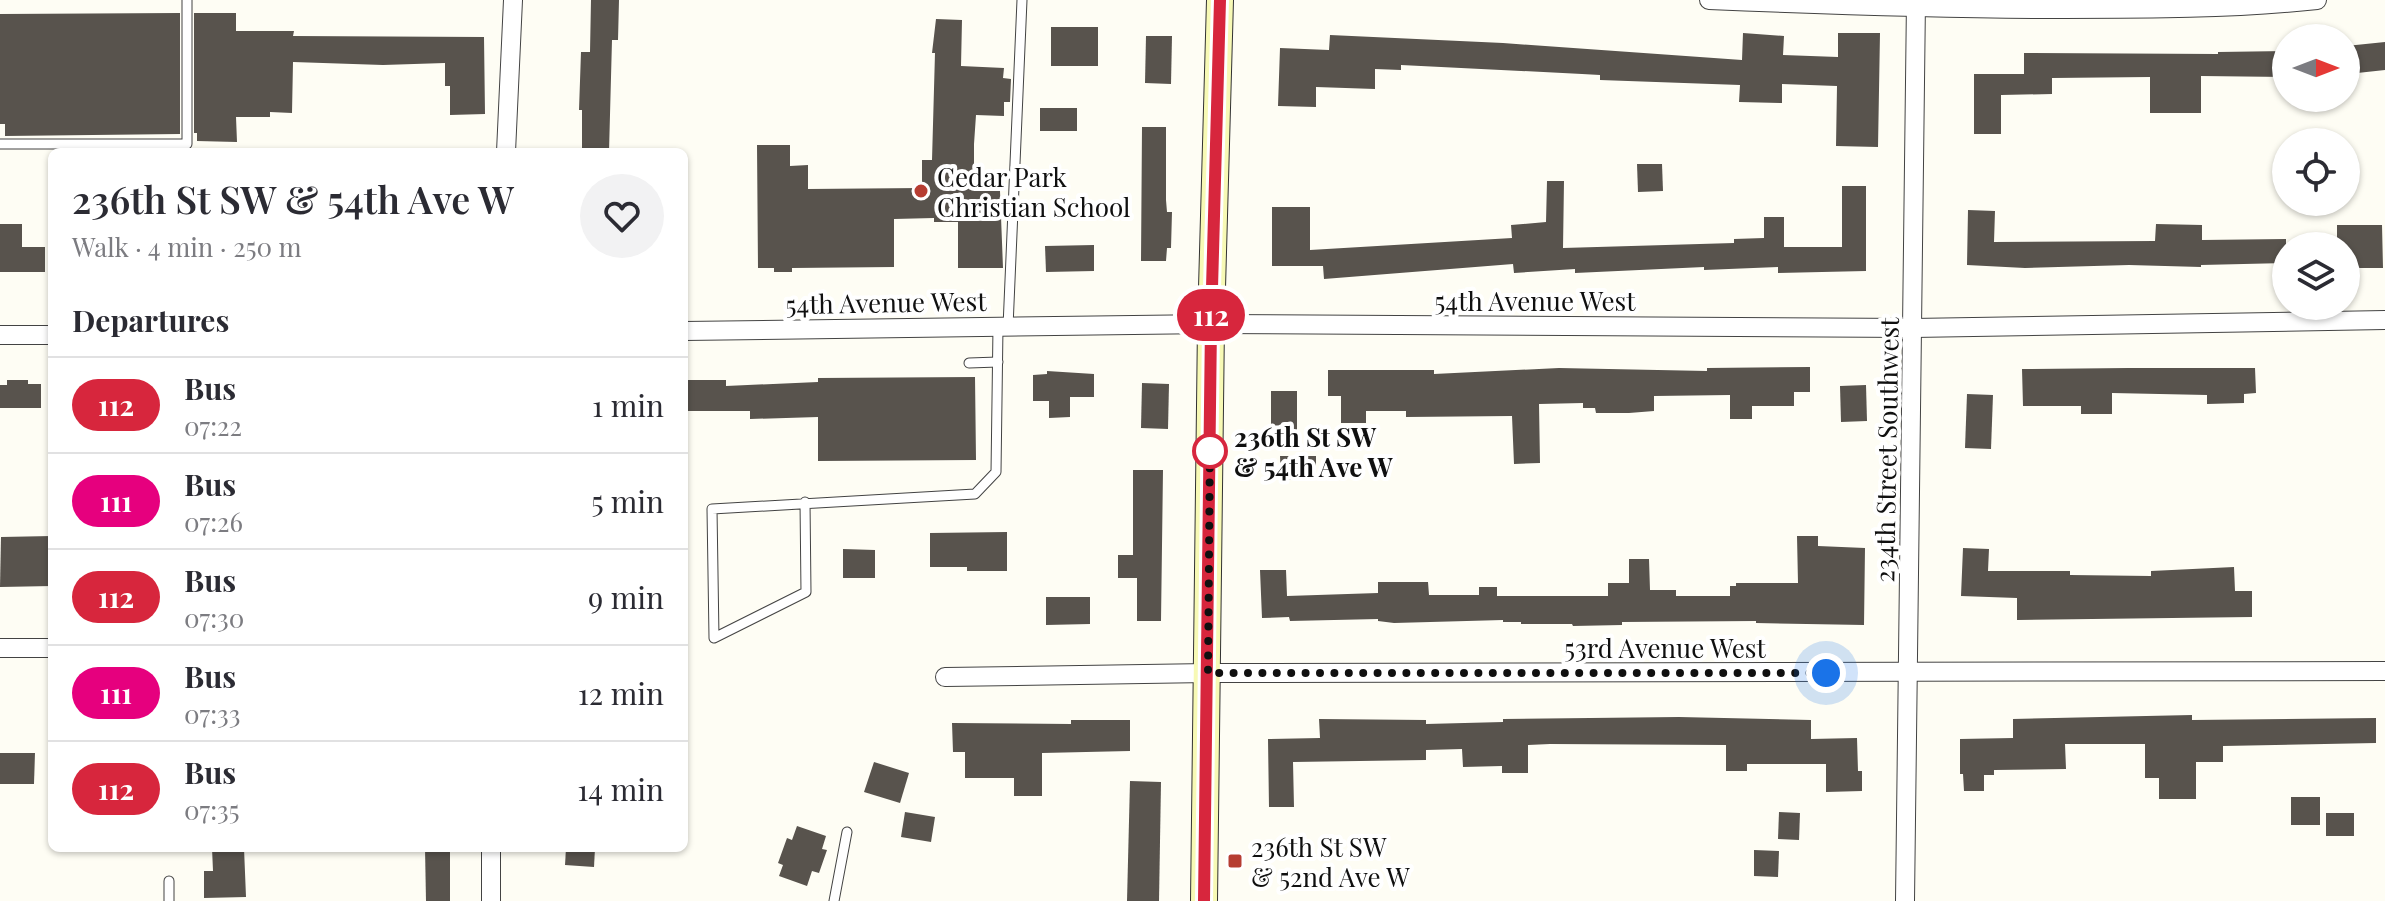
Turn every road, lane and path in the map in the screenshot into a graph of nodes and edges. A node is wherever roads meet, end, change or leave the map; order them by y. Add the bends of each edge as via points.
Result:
1 (187, 0) edge
2 (513, 0) edge
3 (1022, 0) edge
4 (1220, 0) edge
5 (1709, 0) edge
6 (2317, 0) edge
7 (1916, 4) edge
8 (0, 144) edge
9 (506, 148) edge
10 (2385, 320) edge
11 (1211, 324) junction
12 (1003, 327) junction
13 (1913, 328) junction
14 (688, 331) edge
15 (0, 335) edge
16 (48, 335) edge
17 (998, 362) junction
18 (969, 363) dead end
19 (805, 502) junction
20 (0, 648) edge
21 (48, 648) edge
22 (2385, 671) edge
23 (1208, 673) junction
24 (1908, 673) junction
25 (945, 677) dead end
26 (847, 832) dead end
27 (491, 852) edge
28 (169, 881) dead end
29 (169, 901) edge
30 (491, 901) edge
31 (834, 901) edge
32 (1204, 901) edge
33 (1905, 901) edge

1 - 8 lane via 187,144
2 - 9 street
3 - 12 lane
4 - 11 main road
5 - 7 street
6 - 7 street via 2119,9
7 - 13 street, 234th Street Southwest
10 - 13 street, 54th Avenue West
11 - 12 street, 54th Avenue West
11 - 13 street, 54th Avenue West
11 - 23 main road
12 - 14 street, 54th Avenue West
12 - 17 lane
13 - 24 street, 234th Street Southwest
15 - 16 street
17 - 18 lane
17 - 19 lane via 996,472 975,494
19 - 19 lane via 712,509 714,638 806,592
20 - 21 street
22 - 24 street, 53rd Avenue West
23 - 24 street, 53rd Avenue West
23 - 25 street, 53rd Avenue West
23 - 32 main road
24 - 33 street, 234th Street Southwest
26 - 31 lane
27 - 30 street
28 - 29 lane

